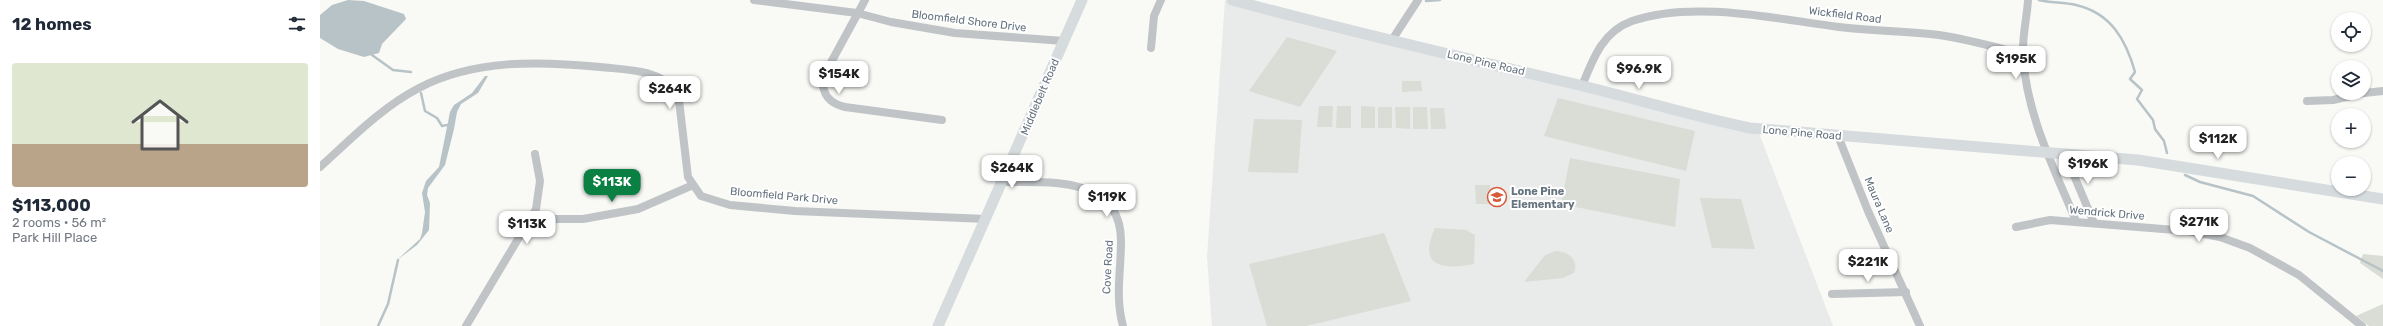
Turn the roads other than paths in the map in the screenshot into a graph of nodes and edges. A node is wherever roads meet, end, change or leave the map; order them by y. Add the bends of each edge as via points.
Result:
1 (754, 0) edge
2 (865, 0) edge
3 (1082, 0) edge
4 (1162, 0) edge
5 (1232, 0) edge
6 (1418, 0) edge
7 (2028, 0) edge
8 (1711, 4) edge
9 (857, 13) junction
10 (1392, 40) junction
11 (1064, 41) junction
12 (1151, 48) dead end
13 (2022, 54) junction
14 (1582, 86) junction
15 (2383, 91) edge
16 (2371, 92) edge
17 (2333, 100) edge
18 (2307, 101) dead end
19 (942, 120) dead end
20 (1838, 136) junction
21 (2050, 153) junction
22 (535, 154) dead end
23 (2064, 154) junction
24 (320, 167) edge
25 (1003, 182) junction
26 (693, 185) junction
27 (2383, 199) edge
28 (530, 219) junction
29 (986, 219) junction
30 (2076, 221) junction
31 (2094, 223) junction
32 (2016, 227) dead end
33 (1906, 292) junction
34 (1832, 294) dead end
35 (466, 326) edge
36 (938, 326) edge
37 (1123, 326) edge
38 (1920, 326) edge
39 (2362, 326) edge

1 - 9 street, Bloomfield Shore Drive
2 - 9 street
3 - 11 street, Middlebelt Road
4 - 12 street via 1154,16
5 - 10 street, Lone Pine Road
6 - 10 street
7 - 13 street
8 - 13 street, Wickfield Road via 1856,29 1970,40
8 - 14 street, Wickfield Road via 1661,11 1632,20 1620,27 1603,40 1596,50
9 - 11 street, Bloomfield Shore Drive via 891,22 955,33
9 - 19 street via 822,78 823,92 827,99 860,110
10 - 14 street, Lone Pine Road
11 - 25 street, Middlebelt Road
13 - 21 street via 2030,100
14 - 20 street, Lone Pine Road via 1716,122 1750,128
15 - 16 street
17 - 18 street
20 - 21 street, Lone Pine Road
20 - 33 street, Maura Lane via 1868,211
21 - 23 street, Lone Pine Road
21 - 30 street
22 - 28 street via 541,174 541,192
23 - 27 street, Lone Pine Road via 2161,163
23 - 31 street
24 - 26 street, Bloomfield Park Drive via 396,101 420,88 466,71 521,63 557,63 646,73 663,78 672,84 678,92 688,177
25 - 29 street, Middlebelt Road
25 - 37 street, Cove Road via 1056,183 1086,188 1107,200 1116,212 1120,227 1116,287 1118,311
26 - 28 street via 638,209 583,219
26 - 29 street, Bloomfield Park Drive via 701,196 730,205 795,211
28 - 35 street
29 - 36 street, Middlebelt Road
30 - 31 street, Wendrick Drive
30 - 32 street, Wendrick Drive via 2050,220
31 - 39 street, Wendrick Drive via 2188,231 2235,242 2299,275
33 - 34 street
33 - 38 street, Maura Lane

